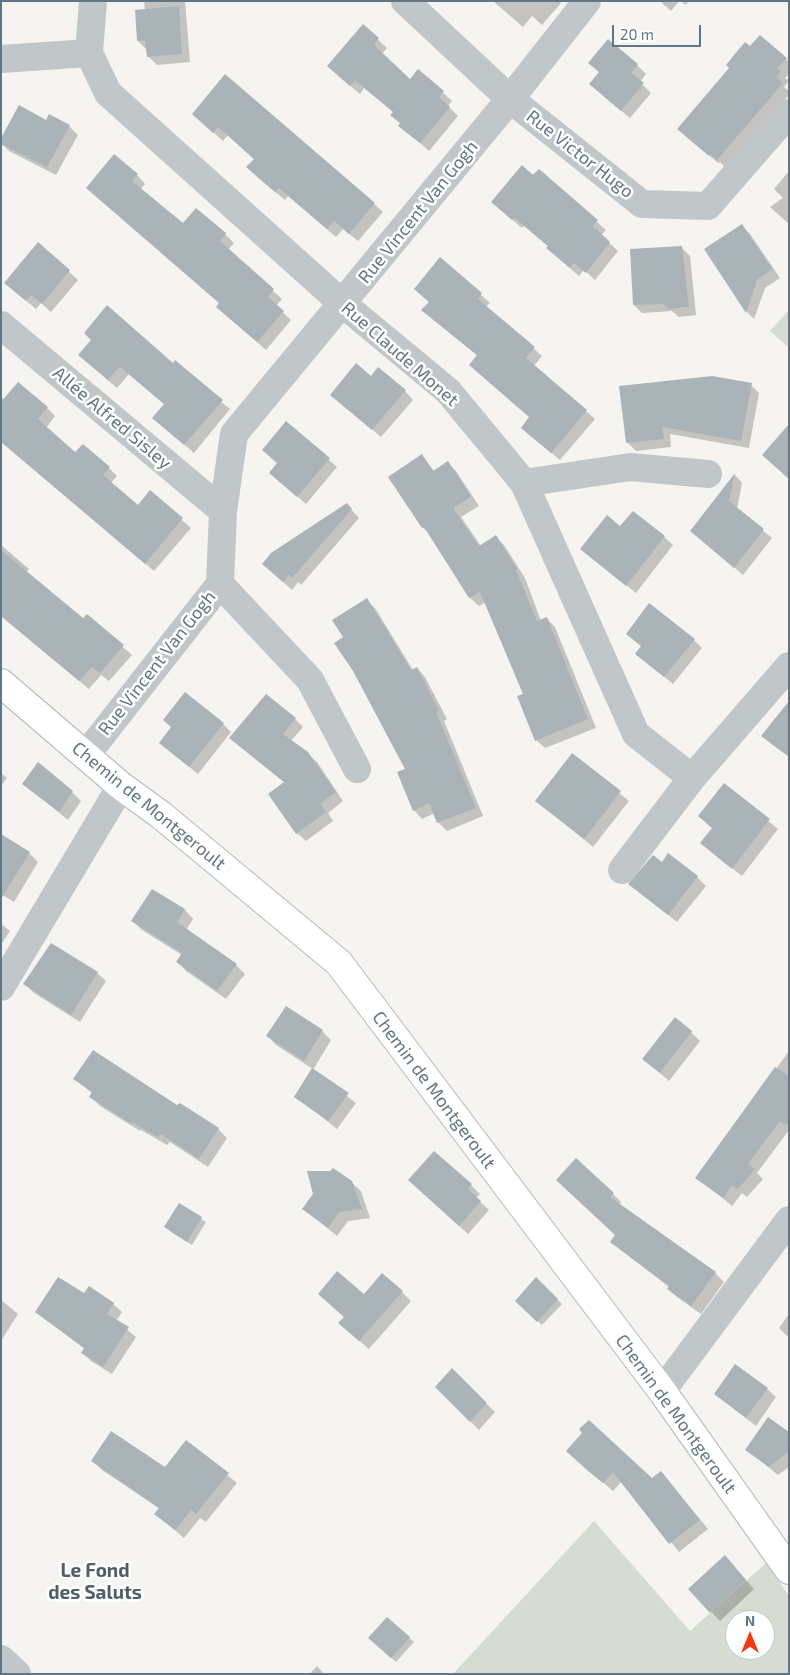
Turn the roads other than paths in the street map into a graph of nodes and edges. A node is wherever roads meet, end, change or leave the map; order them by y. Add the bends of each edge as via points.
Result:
1 (93, 1) edge
2 (405, 1) edge
3 (587, 1) edge
4 (89, 53) junction
5 (1, 59) edge
6 (510, 99) junction
7 (789, 113) edge
8 (343, 304) junction
9 (1, 325) edge
10 (708, 474) dead end
11 (524, 483) junction
12 (223, 511) junction
13 (220, 584) junction
14 (789, 666) edge
15 (1, 682) edge
16 (86, 755) junction
17 (357, 769) dead end
18 (692, 778) junction
19 (121, 786) junction
20 (622, 870) dead end
21 (1, 987) edge
22 (789, 1220) edge
23 (662, 1391) junction
24 (789, 1570) edge
25 (1, 1660) edge
26 (17, 1674) edge

1 - 4 street
2 - 6 street
3 - 6 street, Rue Vincent Van Gogh
4 - 5 street
4 - 8 street, Rue Claude Monet via 108,93
6 - 7 street, Rue Victor Hugo via 642,204 708,206
6 - 8 street, Rue Vincent Van Gogh
8 - 11 street, Rue Claude Monet via 448,391
8 - 12 street, Rue Vincent Van Gogh via 234,434
9 - 12 street, Allée Alfred Sisley
10 - 11 street via 630,467
11 - 18 street, Rue Claude Monet via 636,734
12 - 13 street, Rue Vincent Van Gogh
13 - 16 street, Rue Vincent Van Gogh
13 - 17 street via 310,680
14 - 18 street
15 - 16 street, Chemin de Montgeroult
16 - 19 street, Chemin de Montgeroult
18 - 20 street
19 - 21 street
19 - 23 street, Chemin de Montgeroult via 161,815 339,964
22 - 23 street
23 - 24 street, Chemin de Montgeroult
25 - 26 street

